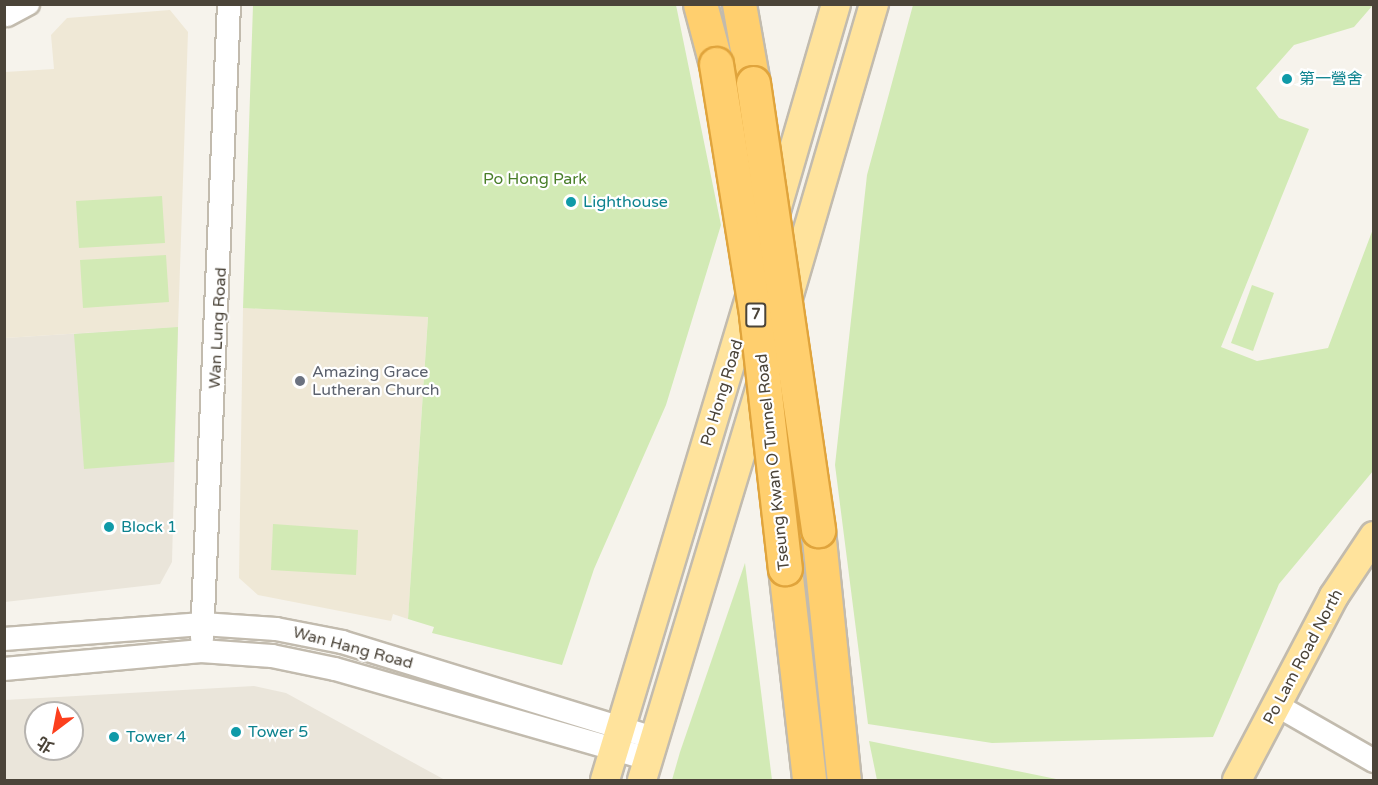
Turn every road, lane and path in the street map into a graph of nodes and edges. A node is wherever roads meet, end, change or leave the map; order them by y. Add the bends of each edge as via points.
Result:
1 (28, 4) edge
2 (228, 4) edge
3 (700, 4) edge
4 (739, 4) edge
5 (837, 4) edge
6 (874, 4) edge
7 (7, 15) dead end
8 (1374, 536) edge
9 (202, 624) junction
10 (4, 639) edge
11 (201, 651) junction
12 (4, 669) edge
13 (1278, 706) junction
14 (618, 738) junction
15 (649, 759) edge
16 (1374, 761) edge
17 (605, 780) edge
18 (809, 780) edge
19 (844, 780) edge
20 (1237, 780) edge

1 - 7 street
2 - 9 street, Wan Lung Road
3 - 18 highway, Tseung Kwan O Tunnel Road / 7, bridge via 716,64 756,315
4 - 19 highway, Tseung Kwan O Tunnel Road / 7, bridge via 789,306
5 - 14 main road, Po Hong Road
6 - 15 main road
8 - 13 main road, Po Lam Road North via 1334,596
9 - 10 street, Wan Hang Road
9 - 11 street, Wan Lung Road
9 - 14 street, Wan Hang Road via 276,629 342,642
11 - 12 street, Wan Hang Road
11 - 14 street, Wan Hang Road via 272,656 335,669
13 - 16 street
13 - 20 main road, Po Lam Road North
14 - 15 street, Wan Hang Road
14 - 17 main road, Po Hong Road

